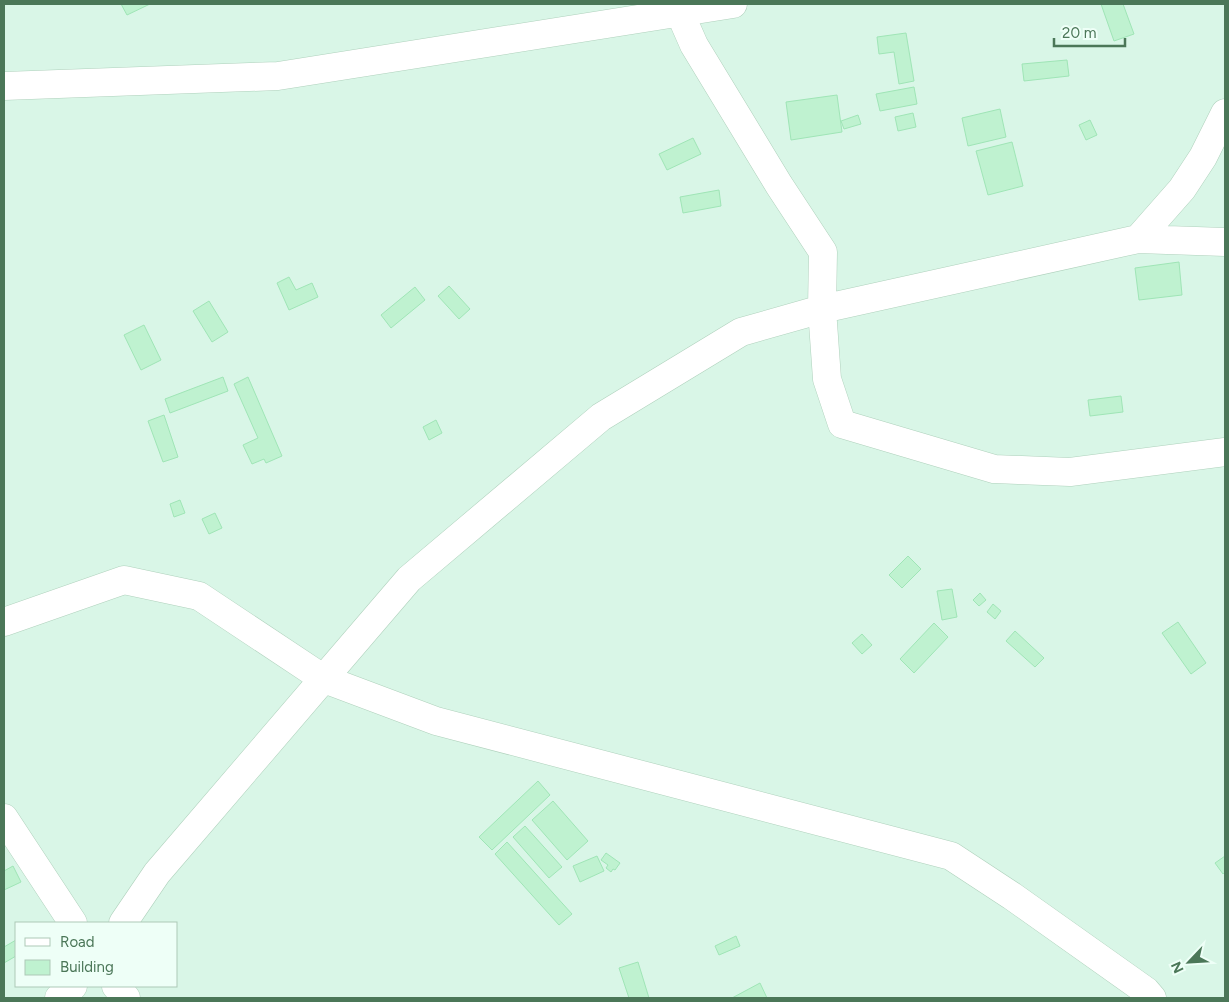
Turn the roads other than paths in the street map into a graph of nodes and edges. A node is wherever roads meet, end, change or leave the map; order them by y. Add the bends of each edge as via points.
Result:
1 (733, 4) edge
2 (678, 8) edge
3 (4, 86) edge
4 (1225, 113) edge
5 (1138, 239) junction
6 (1225, 242) edge
7 (822, 308) junction
8 (1225, 452) edge
9 (4, 622) edge
10 (324, 679) junction
11 (4, 818) edge
12 (72, 922) edge
13 (124, 922) edge
14 (72, 987) edge
15 (117, 987) edge
16 (59, 998) edge
17 (126, 998) edge
18 (1152, 998) edge

1 - 2 street
2 - 3 street via 278,76
2 - 7 street via 694,45 822,252
4 - 5 street via 1203,157 1182,189
5 - 6 street
5 - 7 street
7 - 8 street via 827,379 842,424 994,469 1070,472
7 - 10 street via 741,332 601,417 409,579
9 - 10 street via 124,580 198,596
10 - 13 street via 157,873
10 - 18 street via 436,722 951,856 1012,896
11 - 12 street
14 - 16 street
15 - 17 street

